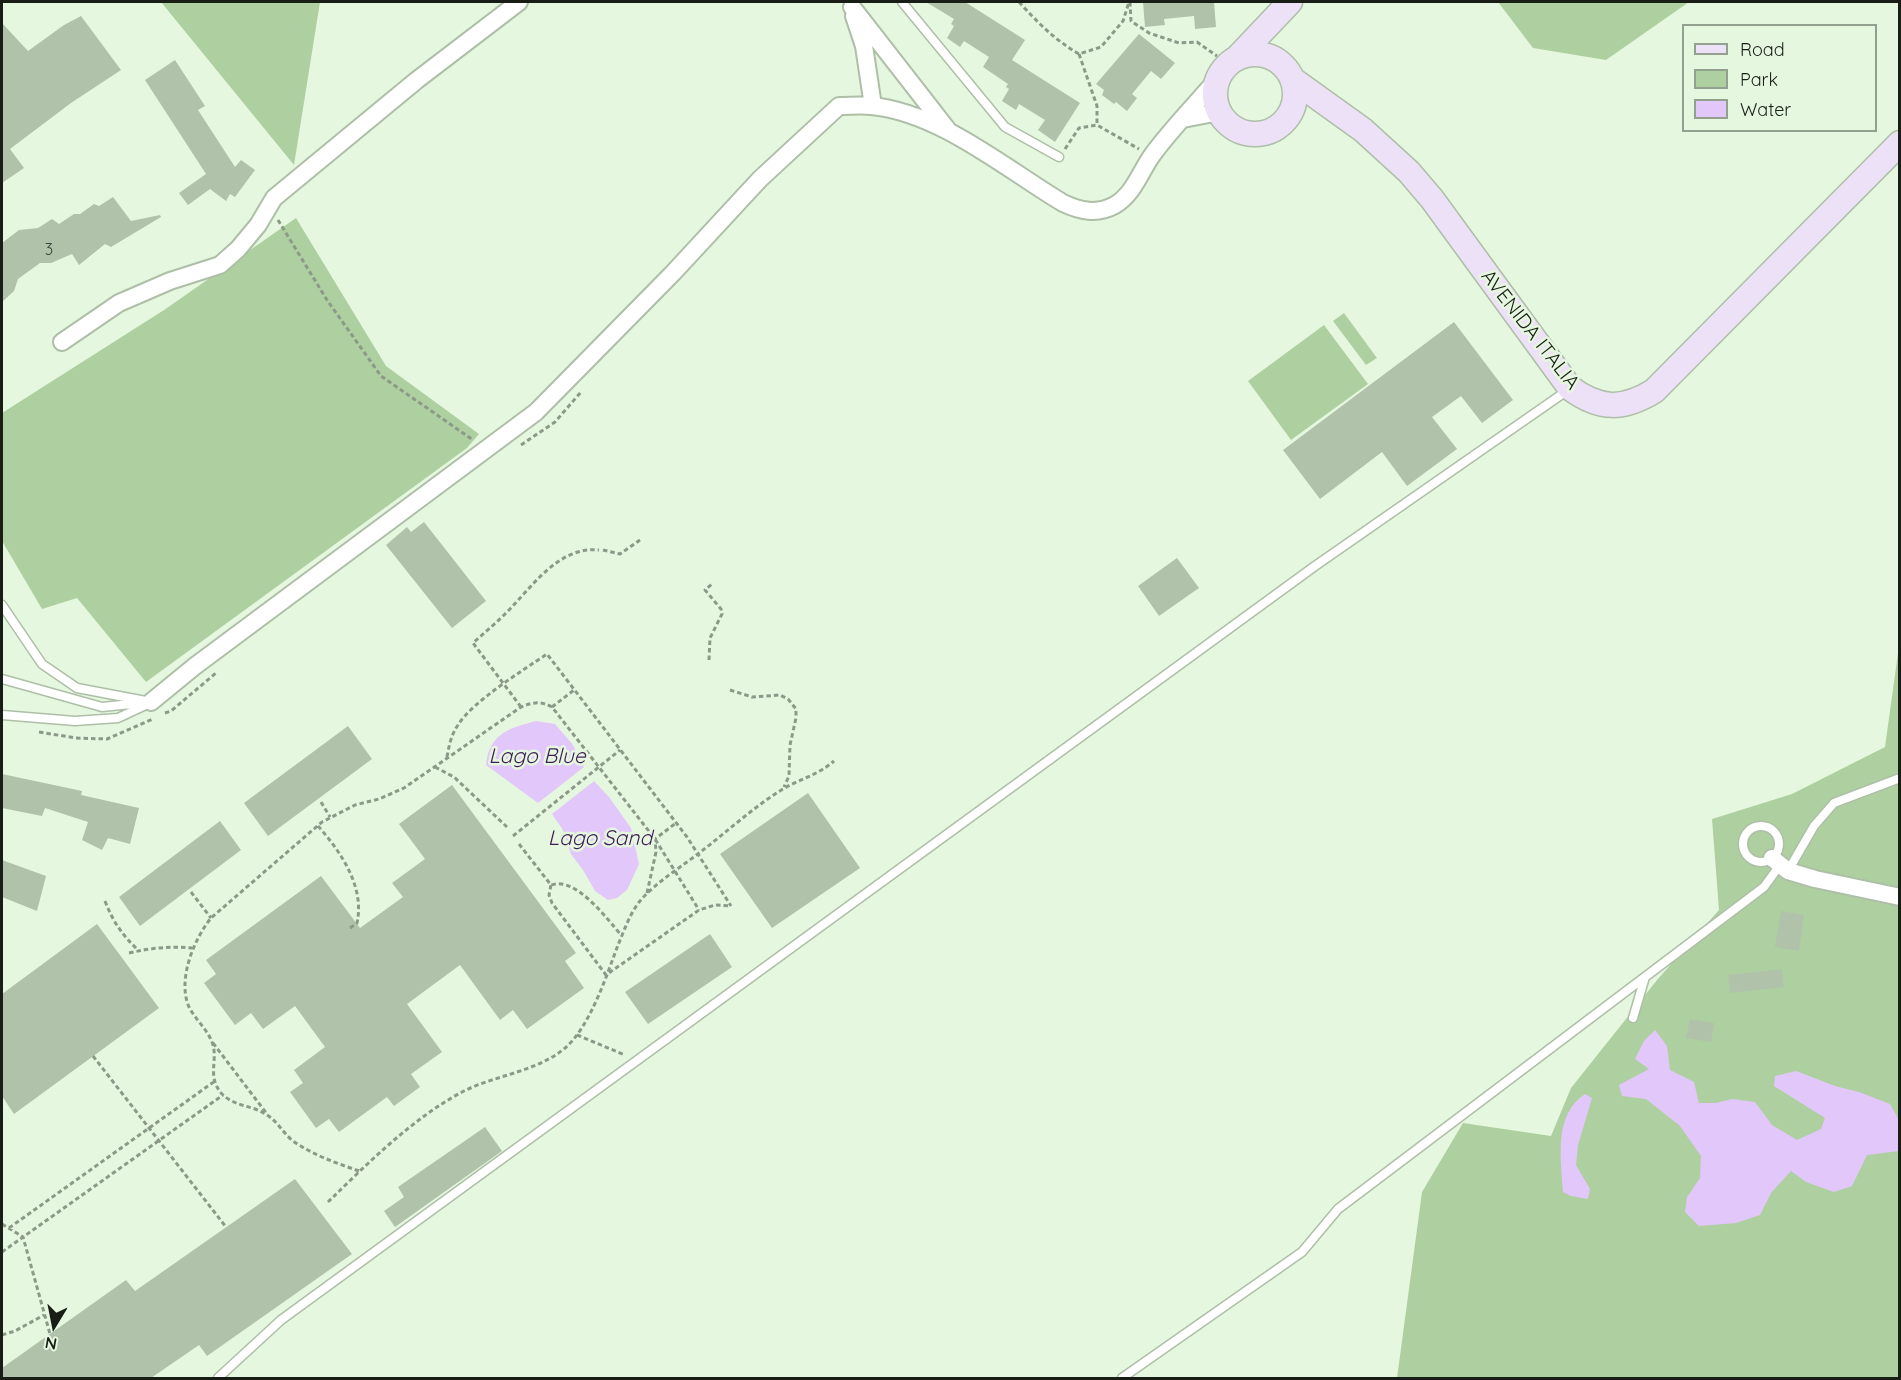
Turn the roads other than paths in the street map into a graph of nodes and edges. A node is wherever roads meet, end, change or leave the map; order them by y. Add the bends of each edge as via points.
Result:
1 (519, 2) edge
2 (902, 2) edge
3 (849, 4) edge
4 (1283, 9) edge
5 (1228, 66) junction
6 (1289, 73) junction
7 (873, 106) junction
8 (1335, 111) junction
9 (1220, 112) junction
10 (1289, 115) junction
11 (1183, 119) junction
12 (947, 130) junction
13 (1899, 143) edge
14 (1059, 157) road end
15 (62, 342) dead end
16 (1570, 388) junction
17 (2, 605) edge
18 (2, 679) edge
19 (151, 702) junction
20 (2, 715) edge
21 (1899, 778) edge
22 (1780, 865) junction
23 (1899, 897) edge
24 (1645, 976) junction
25 (1633, 1018) dead end
26 (218, 1378) edge
27 (1122, 1378) edge

1 - 15 street via 274,198 258,225 220,265 119,303
2 - 14 lane via 1005,127
3 - 7 street via 864,46
3 - 12 street
4 - 5 street
4 - 6 street
5 - 6 street via 1248,54 1262,54 1275,59
5 - 9 street via 1215,89
5 - 11 street
6 - 8 street, AVENIDA ITALIA
6 - 10 street via 1295,92
7 - 12 street via 907,113
7 - 19 street via 839,106 760,179 536,412
8 - 10 street
8 - 16 street, AVENIDA ITALIA via 1363,130 1417,181
9 - 10 street via 1236,129 1248,133 1271,130
9 - 11 street
11 - 12 street via 1152,156 1131,190 1117,204 1092,212 1063,203
13 - 16 street, AVENIDA ITALIA via 1654,391 1624,405 1610,405 1589,400
16 - 26 lane via 1295,580 281,1320
17 - 19 lane via 42,664 77,688
18 - 19 lane via 102,707
19 - 20 lane via 118,718 75,721
21 - 22 lane via 1834,803
22 - 22 lane via 1774,832 1763,826 1752,828 1744,837 1746,854 1750,859
22 - 23 street via 1815,879
22 - 24 lane via 1764,887
24 - 25 lane
24 - 27 lane via 1338,1209 1302,1252

